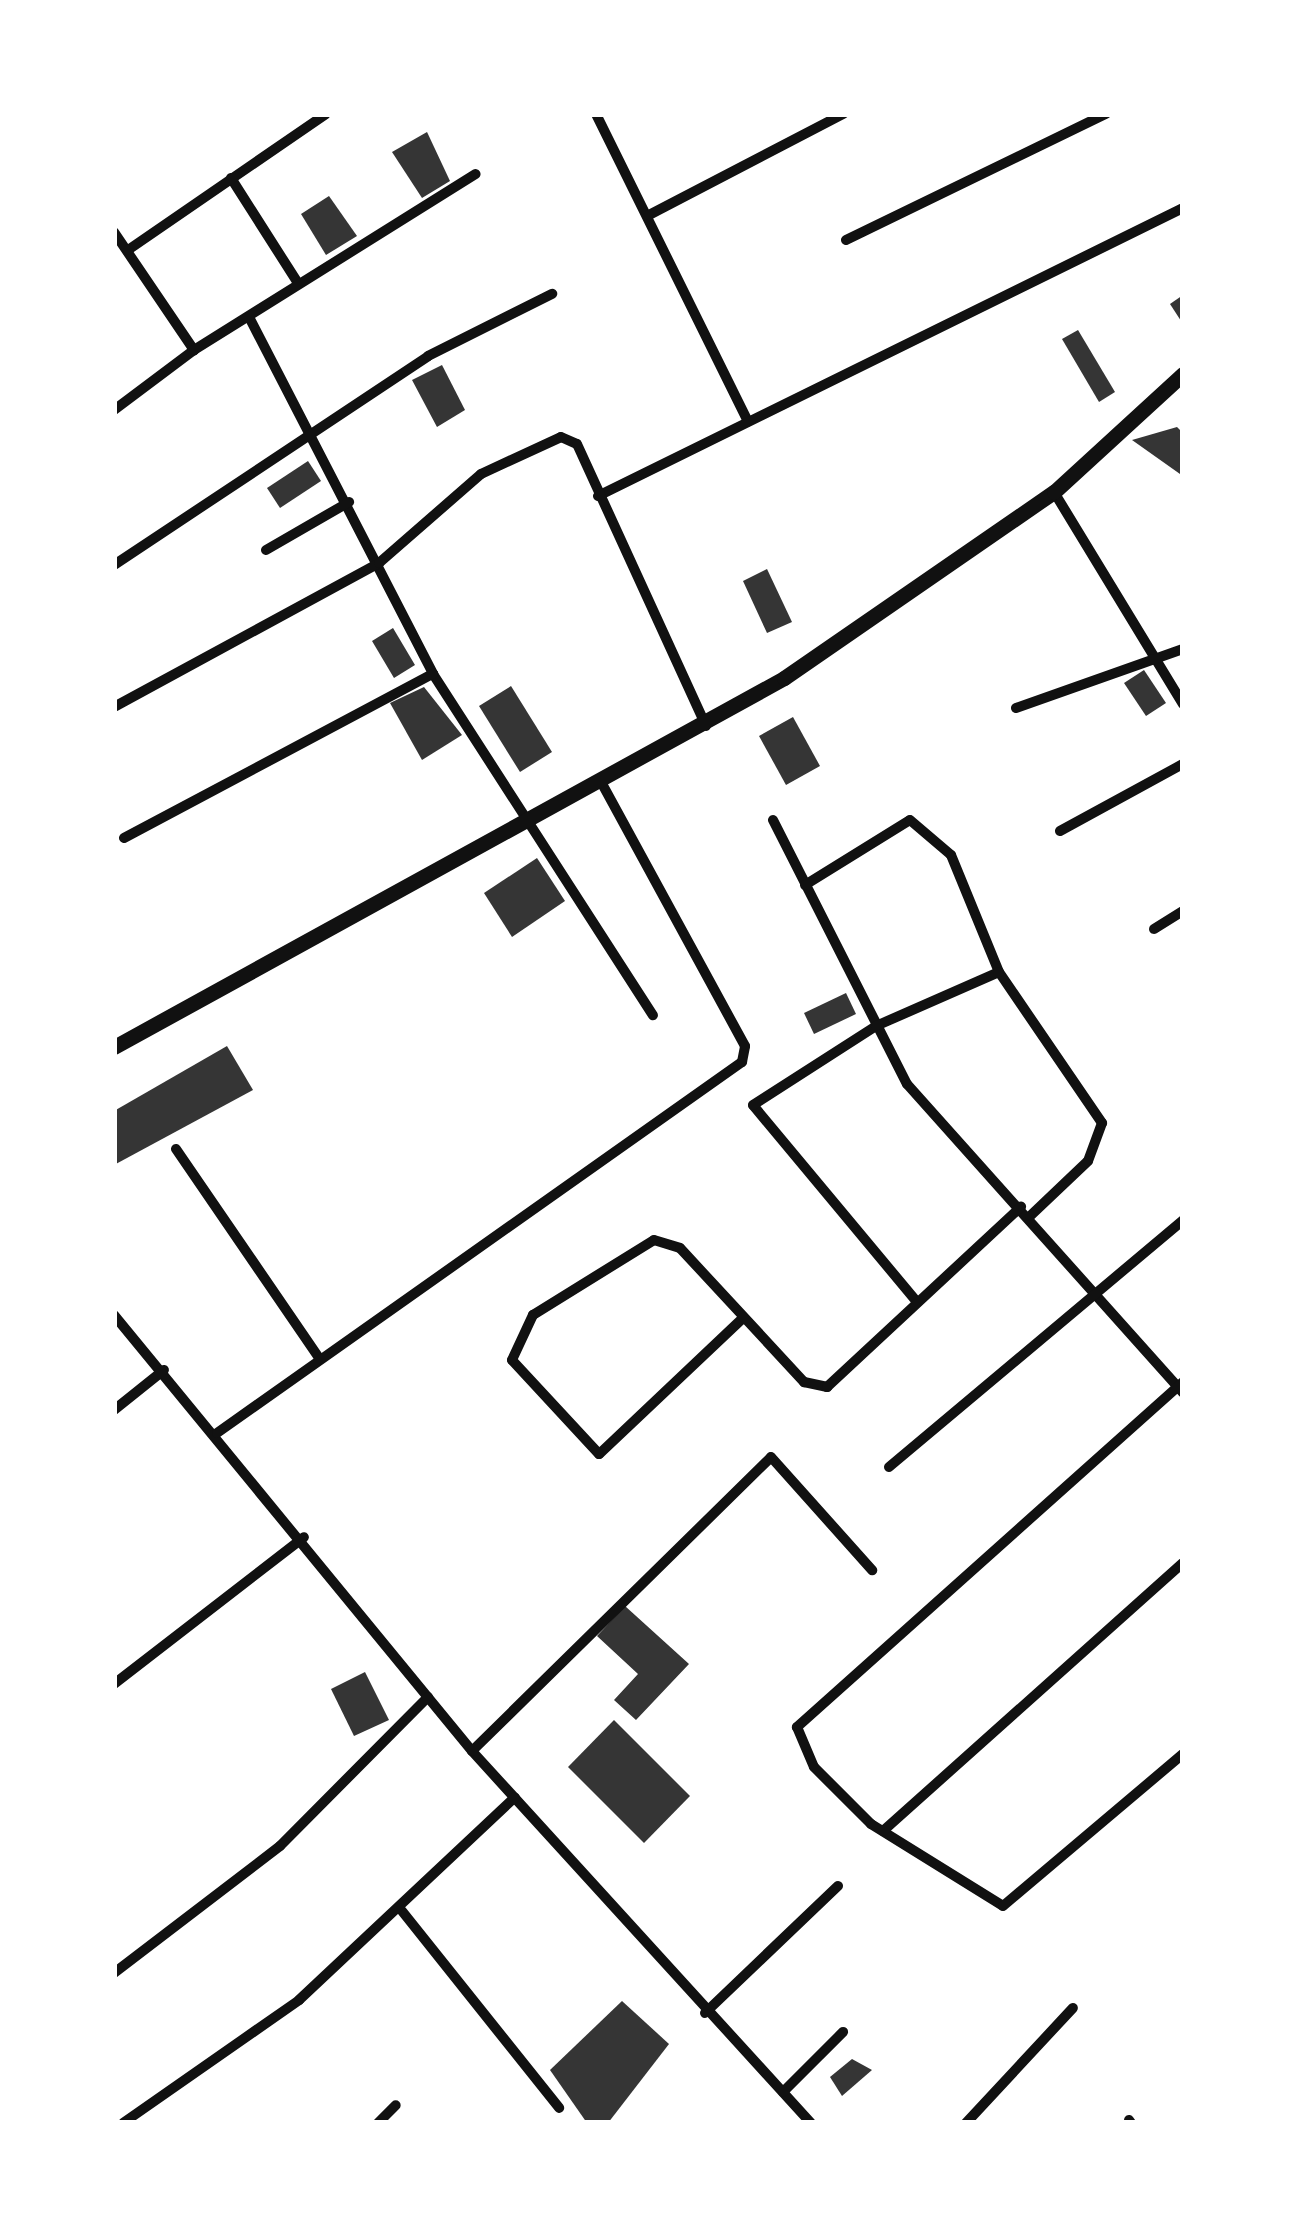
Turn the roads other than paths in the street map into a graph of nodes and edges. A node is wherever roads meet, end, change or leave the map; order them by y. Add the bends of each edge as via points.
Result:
1 (326, 114) edge
2 (596, 114) edge
3 (842, 114) edge
4 (1106, 114) edge
5 (476, 174) dead end
6 (230, 178) junction
7 (1183, 208) edge
8 (649, 214) junction
9 (114, 232) edge
10 (846, 240) dead end
11 (128, 250) junction
12 (296, 280) junction
13 (552, 294) dead end
14 (249, 317) junction
15 (194, 350) junction
16 (1183, 374) edge
17 (114, 410) edge
18 (748, 422) junction
19 (318, 436) junction
20 (1054, 492) junction
21 (598, 496) junction
22 (349, 502) junction
23 (266, 550) dead end
24 (379, 563) junction
25 (114, 565) edge
26 (1183, 649) edge
27 (1157, 658) junction
28 (433, 674) junction
29 (1183, 704) edge
30 (114, 707) edge
31 (1016, 709) dead end
32 (706, 726) junction
33 (1183, 764) edge
34 (600, 780) junction
35 (530, 820) junction
36 (772, 820) dead end
37 (1060, 831) dead end
38 (124, 838) dead end
39 (805, 885) junction
40 (1183, 911) edge
41 (1154, 929) dead end
42 (999, 972) junction
43 (653, 1015) dead end
44 (876, 1026) junction
45 (114, 1047) edge
46 (176, 1149) dead end
47 (1026, 1212) junction
48 (1183, 1220) edge
49 (1097, 1292) junction
50 (917, 1302) junction
51 (114, 1315) edge
52 (743, 1318) junction
53 (320, 1358) junction
54 (164, 1370) junction
55 (1181, 1387) edge
56 (114, 1410) edge
57 (217, 1432) junction
58 (889, 1467) dead end
59 (304, 1537) junction
60 (1183, 1563) edge
61 (872, 1570) dead end
62 (114, 1684) edge
63 (428, 1697) junction
64 (472, 1750) junction
65 (1183, 1754) edge
66 (515, 1797) junction
67 (883, 1831) junction
68 (838, 1886) dead end
69 (402, 1911) junction
70 (114, 1973) edge
71 (1073, 2008) dead end
72 (705, 2013) junction
73 (843, 2032) dead end
74 (783, 2092) junction
75 (396, 2105) dead end
76 (559, 2108) dead end
77 (123, 2123) edge
78 (378, 2123) edge
79 (811, 2123) edge
80 (966, 2123) edge

1 - 6 street
2 - 8 street
3 - 8 street
4 - 10 street
5 - 12 street
6 - 11 street
6 - 12 street
7 - 18 street
8 - 18 street
9 - 11 street
11 - 15 street
12 - 14 street
13 - 19 street via 428,356
14 - 15 street
14 - 19 street
15 - 17 street
16 - 20 main road
18 - 21 street
19 - 22 street
19 - 25 street
20 - 27 street
20 - 32 main road
21 - 24 street via 577,445 561,437 481,474
21 - 32 street
22 - 23 street
22 - 24 street
24 - 28 street
24 - 30 street
26 - 27 street
27 - 29 street
27 - 31 street
28 - 35 street
28 - 38 street
32 - 34 main road
33 - 37 street
34 - 35 main road
34 - 53 street via 746,1057
35 - 43 street
35 - 45 main road
36 - 39 street
39 - 42 street via 917,821 951,855
39 - 44 street
40 - 41 street
42 - 44 street
42 - 47 street via 1102,1123 1088,1161
44 - 47 street via 908,1084
44 - 50 street via 774,1082 753,1112
46 - 53 street
47 - 49 street
47 - 50 street
48 - 49 street
49 - 55 street
49 - 58 street
50 - 52 street via 822,1389
51 - 54 street
52 - 52 street via 599,1454 512,1360 533,1315 655,1240 680,1248
53 - 57 street
54 - 56 street
54 - 57 street
55 - 67 street via 912,1615 797,1727 814,1767
57 - 59 street
59 - 62 street
59 - 63 street
60 - 67 street
61 - 64 street via 771,1457
63 - 64 street
63 - 70 street via 280,1846
64 - 66 street
65 - 67 street via 1011,1906
66 - 69 street
66 - 72 street
68 - 72 street
69 - 76 street
69 - 77 street via 299,2000
71 - 80 street
72 - 74 street
73 - 74 street
74 - 79 street
75 - 78 street

